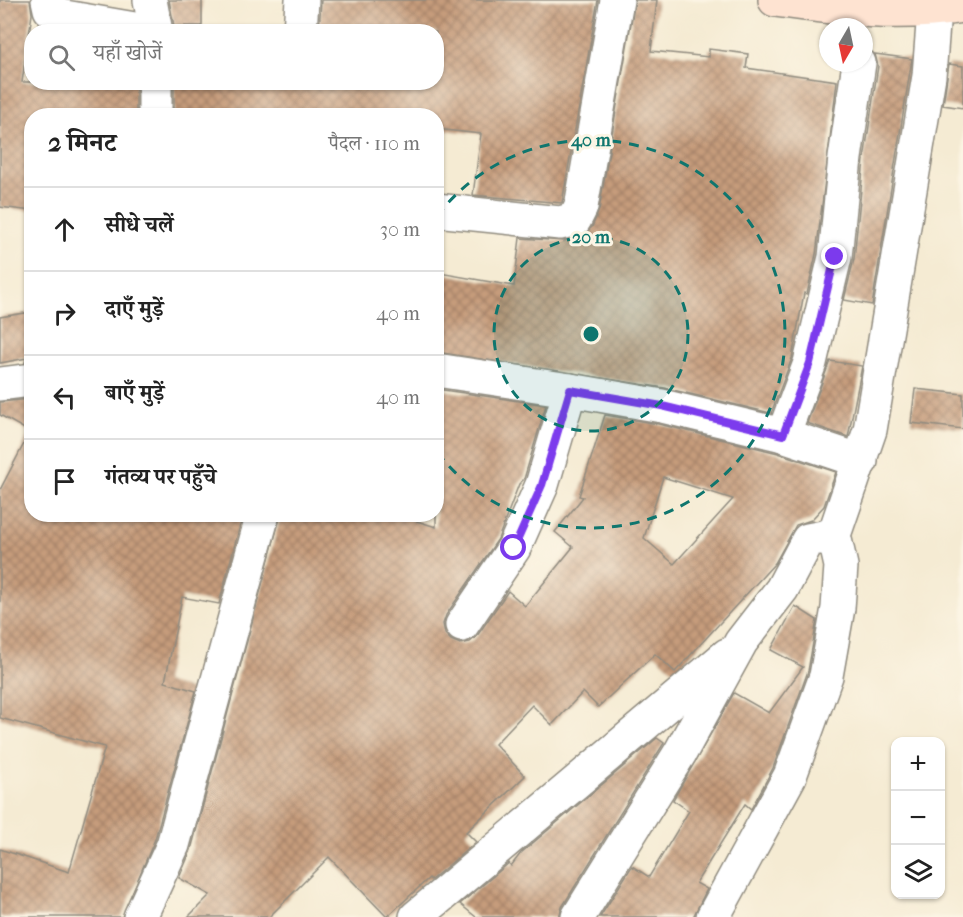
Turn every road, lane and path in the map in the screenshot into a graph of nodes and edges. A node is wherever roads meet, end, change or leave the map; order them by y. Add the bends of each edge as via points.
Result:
1 (48, 0) edge
2 (150, 0) edge
3 (303, 0) edge
4 (617, 0) edge
5 (775, 0) edge
6 (949, 9) edge
7 (852, 18) edge
8 (873, 20) edge
9 (106, 24) edge
10 (153, 24) edge
11 (301, 24) edge
12 (858, 72) edge
13 (155, 90) edge
14 (155, 108) edge
15 (444, 211) edge
16 (444, 371) edge
17 (24, 381) edge
18 (0, 384) edge
19 (570, 390) junction
20 (783, 435) junction
21 (861, 462) junction
22 (261, 522) edge
23 (834, 535) junction
24 (462, 625) dead end
25 (741, 642) junction
26 (140, 917) edge
27 (416, 917) edge
28 (578, 917) edge
29 (713, 917) edge

1 - 9 street via 50,9 58,16
2 - 10 street
3 - 11 street
4 - 15 street via 581,207 575,219 560,223
5 - 7 street
6 - 8 street
6 - 21 street via 929,76 872,418
12 - 20 street via 835,257 810,363
13 - 14 street
16 - 19 street
17 - 18 street
19 - 20 street via 662,406
19 - 24 street via 542,485 514,548
20 - 21 street
21 - 23 street
22 - 26 street via 173,845
23 - 25 street via 808,540 782,589
23 - 29 street via 841,566 826,676 790,776
25 - 27 street
25 - 28 street via 680,753

